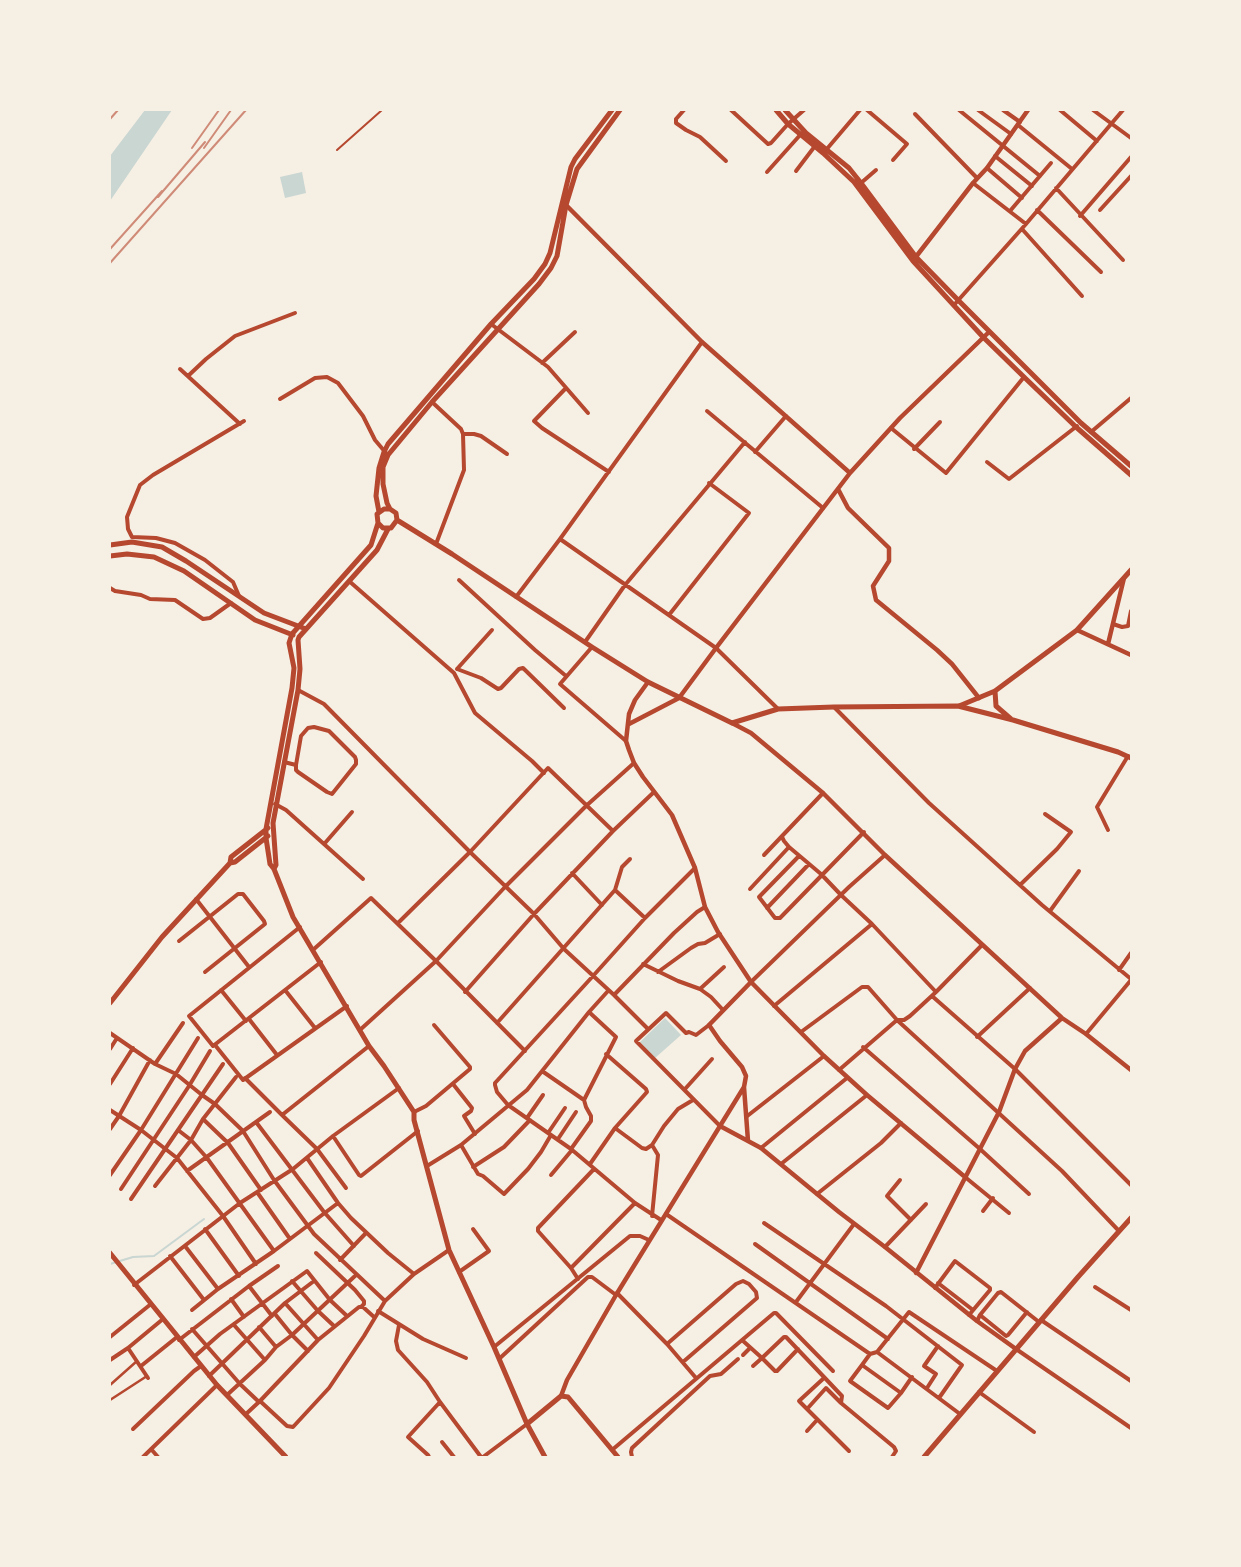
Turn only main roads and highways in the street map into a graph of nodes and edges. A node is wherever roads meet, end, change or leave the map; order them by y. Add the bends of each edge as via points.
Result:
1 (612, 110) edge
2 (620, 110) edge
3 (776, 110) edge
4 (784, 110) edge
5 (791, 122) junction
6 (825, 151) junction
7 (914, 259) junction
8 (956, 303) junction
9 (1078, 425) junction
10 (386, 453) junction
11 (1131, 466) edge
12 (1131, 475) edge
13 (390, 509) junction
14 (379, 512) junction
15 (397, 520) junction
16 (378, 523) junction
17 (388, 528) junction
18 (110, 545) edge
19 (110, 556) edge
20 (1131, 570) edge
21 (300, 624) junction
22 (306, 629) junction
23 (292, 634) junction
24 (299, 637) junction
25 (995, 691) junction
26 (979, 698) junction
27 (958, 706) junction
28 (980, 711) junction
29 (1013, 720) junction
30 (1129, 757) edge
31 (273, 803) junction
32 (273, 823) junction
33 (266, 829) junction
34 (273, 832) junction
35 (266, 838) junction
36 (230, 862) junction
37 (274, 869) junction
38 (110, 1003) edge
39 (1130, 1222) edge
40 (110, 1253) edge
41 (528, 1424) junction
42 (927, 1456) edge
43 (286, 1457) edge
44 (544, 1457) edge
45 (618, 1457) edge

1 - 10 main road via 571,167 545,264 388,444
2 - 10 main road via 578,169 566,205 557,256 551,268
3 - 5 main road
4 - 5 main road
5 - 6 main road
5 - 6 main road via 815,146
6 - 7 main road via 854,182
6 - 7 main road via 849,168 861,182
7 - 8 main road
8 - 9 main road via 989,332
8 - 9 main road via 1024,378
9 - 11 main road
9 - 12 main road
10 - 13 main road via 383,484
10 - 14 main road via 379,468 376,496
13 - 14 main road via 384,508
13 - 15 main road
14 - 16 main road via 376,517
15 - 17 main road
15 - 27 main road via 648,682 732,723 778,709
16 - 17 main road
16 - 21 main road via 371,545
17 - 22 main road via 377,550
18 - 21 main road via 132,542 162,547 264,612
19 - 23 main road via 154,557 184,572 255,620
20 - 25 main road via 1077,630
21 - 22 main road
21 - 23 main road
22 - 24 main road
23 - 24 main road
23 - 31 main road via 292,688
24 - 31 main road via 298,690
25 - 26 main road
25 - 29 main road via 996,706
26 - 27 main road
26 - 28 main road
27 - 28 main road
28 - 29 main road
29 - 30 main road
31 - 32 main road
31 - 33 main road
32 - 33 main road
32 - 34 main road
33 - 35 main road
33 - 36 main road via 231,857
34 - 35 main road
34 - 37 main road
35 - 36 main road via 235,862
35 - 37 main road via 270,864
36 - 38 main road via 162,936
37 - 41 main road via 294,917 369,1046 414,1112 449,1250
39 - 42 main road via 1040,1321
40 - 43 main road via 217,1386
41 - 44 main road
41 - 45 main road via 561,1396 568,1397

